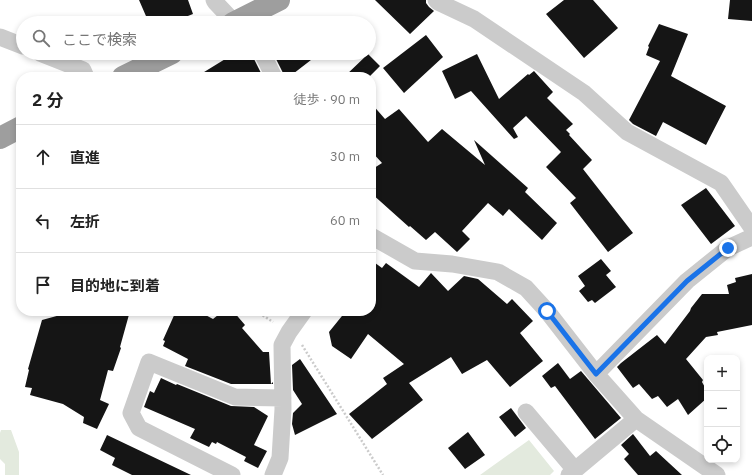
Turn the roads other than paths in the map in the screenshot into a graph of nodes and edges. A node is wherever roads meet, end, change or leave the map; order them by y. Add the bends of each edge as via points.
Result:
1 (214, 0) edge
2 (279, 0) edge
3 (436, 0) edge
4 (233, 16) edge
5 (249, 16) edge
6 (0, 37) edge
7 (16, 43) edge
8 (58, 60) edge
9 (158, 60) edge
10 (266, 60) edge
11 (84, 72) edge
12 (133, 72) edge
13 (272, 72) edge
14 (16, 130) edge
15 (0, 138) edge
16 (752, 228) edge
17 (752, 237) edge
18 (376, 239) edge
19 (300, 316) edge
20 (596, 374) junction
21 (283, 398) junction
22 (526, 412) dead end
23 (636, 419) junction
24 (572, 472) edge
25 (232, 475) edge
26 (272, 475) edge
27 (717, 475) edge

1 - 4 street
2 - 5 highway
3 - 16 street via 474,19 584,93 627,132 721,183
6 - 7 street
8 - 11 street
9 - 12 highway
10 - 13 street
14 - 15 highway
17 - 20 street via 728,248 687,281
18 - 20 street via 415,261 498,272 526,288
19 - 21 street via 282,345
20 - 23 street
21 - 25 street via 235,397 149,362 131,413 139,428
21 - 26 street via 280,458
22 - 24 street
23 - 24 street
23 - 27 street

